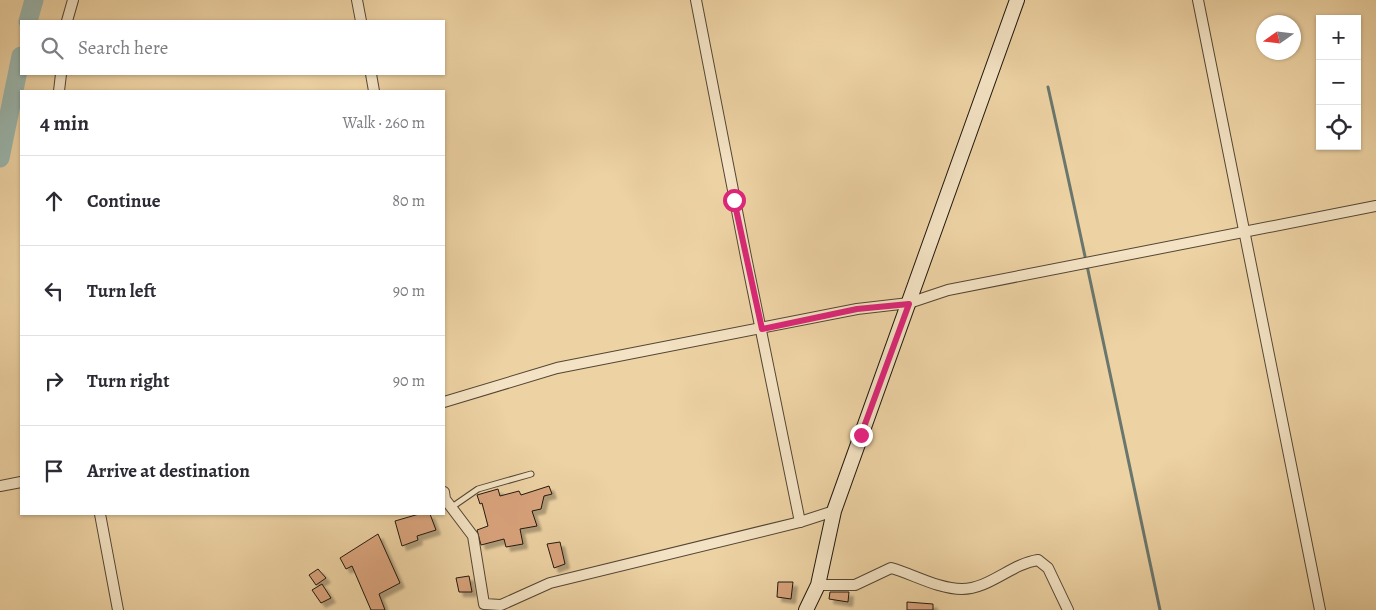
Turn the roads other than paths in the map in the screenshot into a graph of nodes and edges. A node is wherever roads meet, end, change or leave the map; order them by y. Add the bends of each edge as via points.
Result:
1 (73, 0) edge
2 (357, 0) edge
3 (696, 0) edge
4 (1017, 0) edge
5 (1198, 0) edge
6 (67, 20) edge
7 (361, 20) edge
8 (61, 75) edge
9 (371, 75) edge
10 (59, 90) edge
11 (374, 90) edge
12 (1376, 206) edge
13 (1245, 233) junction
14 (909, 304) junction
15 (762, 329) junction
16 (445, 402) edge
17 (532, 474) dead end
18 (20, 482) edge
19 (0, 486) edge
20 (445, 494) edge
21 (452, 507) junction
22 (834, 511) junction
23 (100, 515) edge
24 (800, 522) junction
25 (818, 585) junction
26 (501, 608) edge
27 (118, 610) edge
28 (806, 610) edge
29 (1068, 610) edge
30 (1320, 610) edge

1 - 6 street
2 - 7 street
3 - 15 street
4 - 14 street
5 - 13 street via 1202,7
8 - 10 street
9 - 11 street
12 - 13 street
13 - 14 street via 948,290
13 - 30 street
14 - 15 street via 857,309
14 - 22 street
15 - 16 street via 557,368
15 - 24 street
17 - 21 lane via 478,489
18 - 19 street
20 - 21 street
21 - 26 street via 473,536 484,604
22 - 24 street
22 - 25 street
23 - 27 street
24 - 26 street via 550,584
25 - 28 street
25 - 29 street via 855,585 890,568 943,586 968,589 1016,566 1038,560 1048,568

